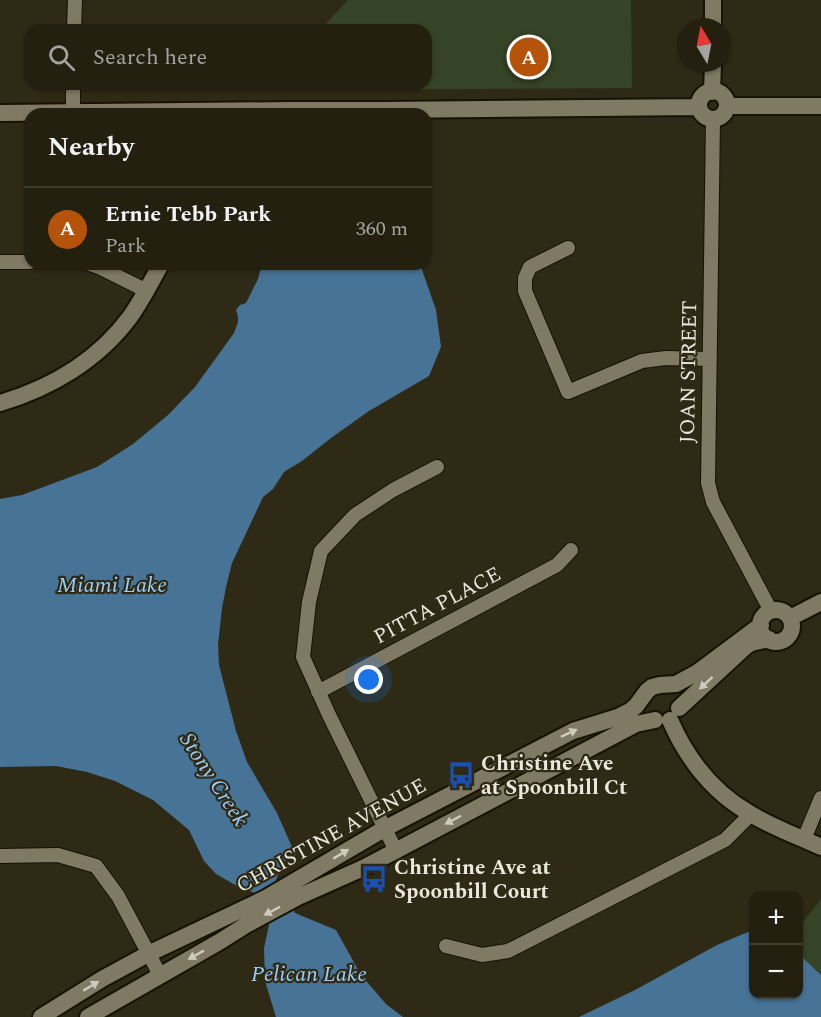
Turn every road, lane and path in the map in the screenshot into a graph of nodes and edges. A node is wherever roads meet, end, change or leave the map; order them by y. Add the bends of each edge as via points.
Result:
1 (75, 0) edge
2 (713, 0) edge
3 (713, 18) edge
4 (74, 24) edge
5 (713, 72) edge
6 (73, 90) edge
7 (712, 92) junction
8 (727, 106) junction
9 (821, 106) edge
10 (699, 107) junction
11 (73, 108) edge
12 (432, 110) edge
13 (0, 113) edge
14 (24, 113) edge
15 (712, 119) junction
16 (568, 248) dead end
17 (24, 261) edge
18 (0, 262) edge
19 (105, 270) edge
20 (158, 270) edge
21 (147, 291) junction
22 (710, 359) junction
23 (0, 404) edge
24 (437, 467) dead end
25 (571, 550) dead end
26 (821, 602) edge
27 (790, 618) junction
28 (767, 625) junction
29 (666, 685) junction
30 (318, 692) junction
31 (644, 697) junction
32 (668, 716) junction
33 (821, 798) edge
34 (750, 814) junction
35 (384, 829) junction
36 (804, 839) junction
37 (821, 847) edge
38 (396, 851) junction
39 (0, 856) edge
40 (295, 891) junction
41 (242, 918) junction
42 (446, 946) dead end
43 (148, 954) junction
44 (160, 975) junction
45 (41, 1017) edge
46 (88, 1017) edge

1 - 4 street
2 - 3 street
5 - 7 street
6 - 11 street
7 - 8 street via 724,97
7 - 10 street via 704,95
8 - 9 street
8 - 15 street via 721,117
10 - 12 street
10 - 15 street via 702,114
13 - 14 street
15 - 22 street, JOAN STREET
16 - 22 street via 530,267 525,278 525,291 568,392 642,361
17 - 18 street
19 - 21 street
20 - 21 street
21 - 23 street via 109,342 91,357 40,389
22 - 28 street, JOAN STREET via 708,483
24 - 30 street via 355,515 321,551 309,602 303,657
25 - 30 street, PITTA PLACE via 557,564
26 - 27 street
27 - 28 street via 779,610
27 - 28 street via 792,628 788,637 779,641
28 - 29 street via 698,672
28 -> 32 street, CHRISTINE AVENUE
29 - 31 street via 652,687
29 - 32 street via 677,694 680,703
30 - 35 street
31 - 32 street via 649,717
35 -> 31 street, CHRISTINE AVENUE via 573,731 630,711
32 - 34 street via 692,761 712,785
32 -> 38 street, CHRISTINE AVENUE via 636,724
33 - 36 street
34 - 36 street
34 - 42 street via 725,840 508,951 482,955
35 - 38 street
40 -> 35 street, CHRISTINE AVENUE
36 - 37 street
38 - 40 street, CHRISTINE AVENUE via 363,868
39 - 43 street via 58,855 96,866 118,896
40 - 41 street, CHRISTINE AVENUE
41 - 43 street, CHRISTINE AVENUE
41 -> 44 street, CHRISTINE AVENUE via 219,942
43 - 44 street
45 -> 43 street, CHRISTINE AVENUE
44 - 46 street, CHRISTINE AVENUE

